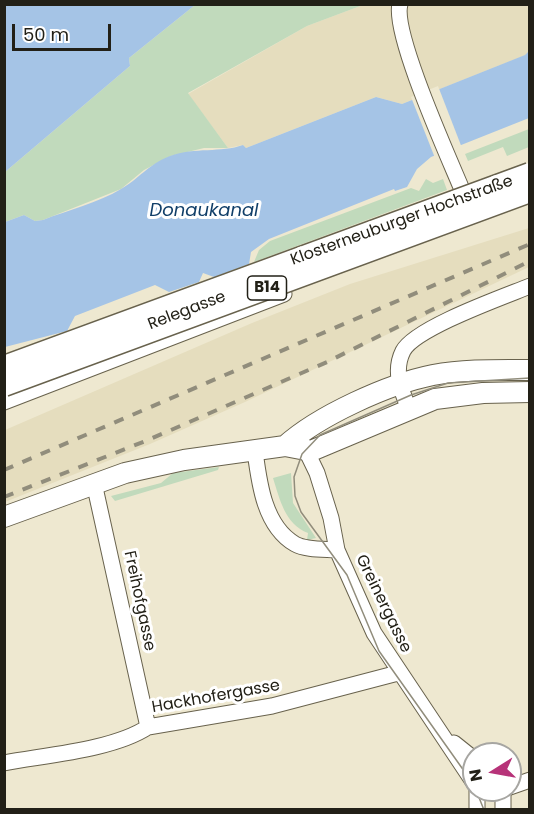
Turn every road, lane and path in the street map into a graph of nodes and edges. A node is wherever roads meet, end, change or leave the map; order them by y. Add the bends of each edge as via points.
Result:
1 (400, 4) edge
2 (530, 174) edge
3 (530, 191) edge
4 (530, 199) edge
5 (477, 206) junction
6 (530, 286) edge
7 (4, 367) edge
8 (530, 370) edge
9 (4, 385) edge
10 (399, 386) junction
11 (530, 392) edge
12 (4, 402) edge
13 (409, 409) junction
14 (297, 444) junction
15 (255, 451) junction
16 (94, 483) junction
17 (4, 517) edge
18 (337, 550) junction
19 (399, 673) junction
20 (148, 727) junction
21 (440, 731) junction
22 (462, 749) edge
23 (4, 763) edge
24 (462, 765) edge

1 - 5 street via 402,33 455,174 466,200
2 - 7 highway, Klosterneuburger Hochstraße / B14, bridge
3 - 9 highway, Klosterneuburger Hochstraße / B14, bridge
4 - 5 street via 505,206
5 - 12 street, Relegasse via 463,219 401,249
6 - 10 street via 414,339 402,352
8 - 10 main road via 467,371
10 - 13 street
10 - 14 main road via 318,420
11 - 13 main road via 435,399
13 - 14 main road via 329,446
14 - 15 main road
14 - 18 street, Greinergasse via 331,518
15 - 16 main road via 175,462
15 - 18 street via 262,496 283,534 297,545
16 - 17 main road
16 - 20 street, Freihofgasse
18 - 19 street, Greinergasse via 374,633
19 - 20 street, Hackhofergasse via 272,706
19 - 21 street, Greinergasse
20 - 23 street, Hackhofergasse via 75,750
21 - 22 street, Greinergasse
21 - 24 street, Greinergasse

